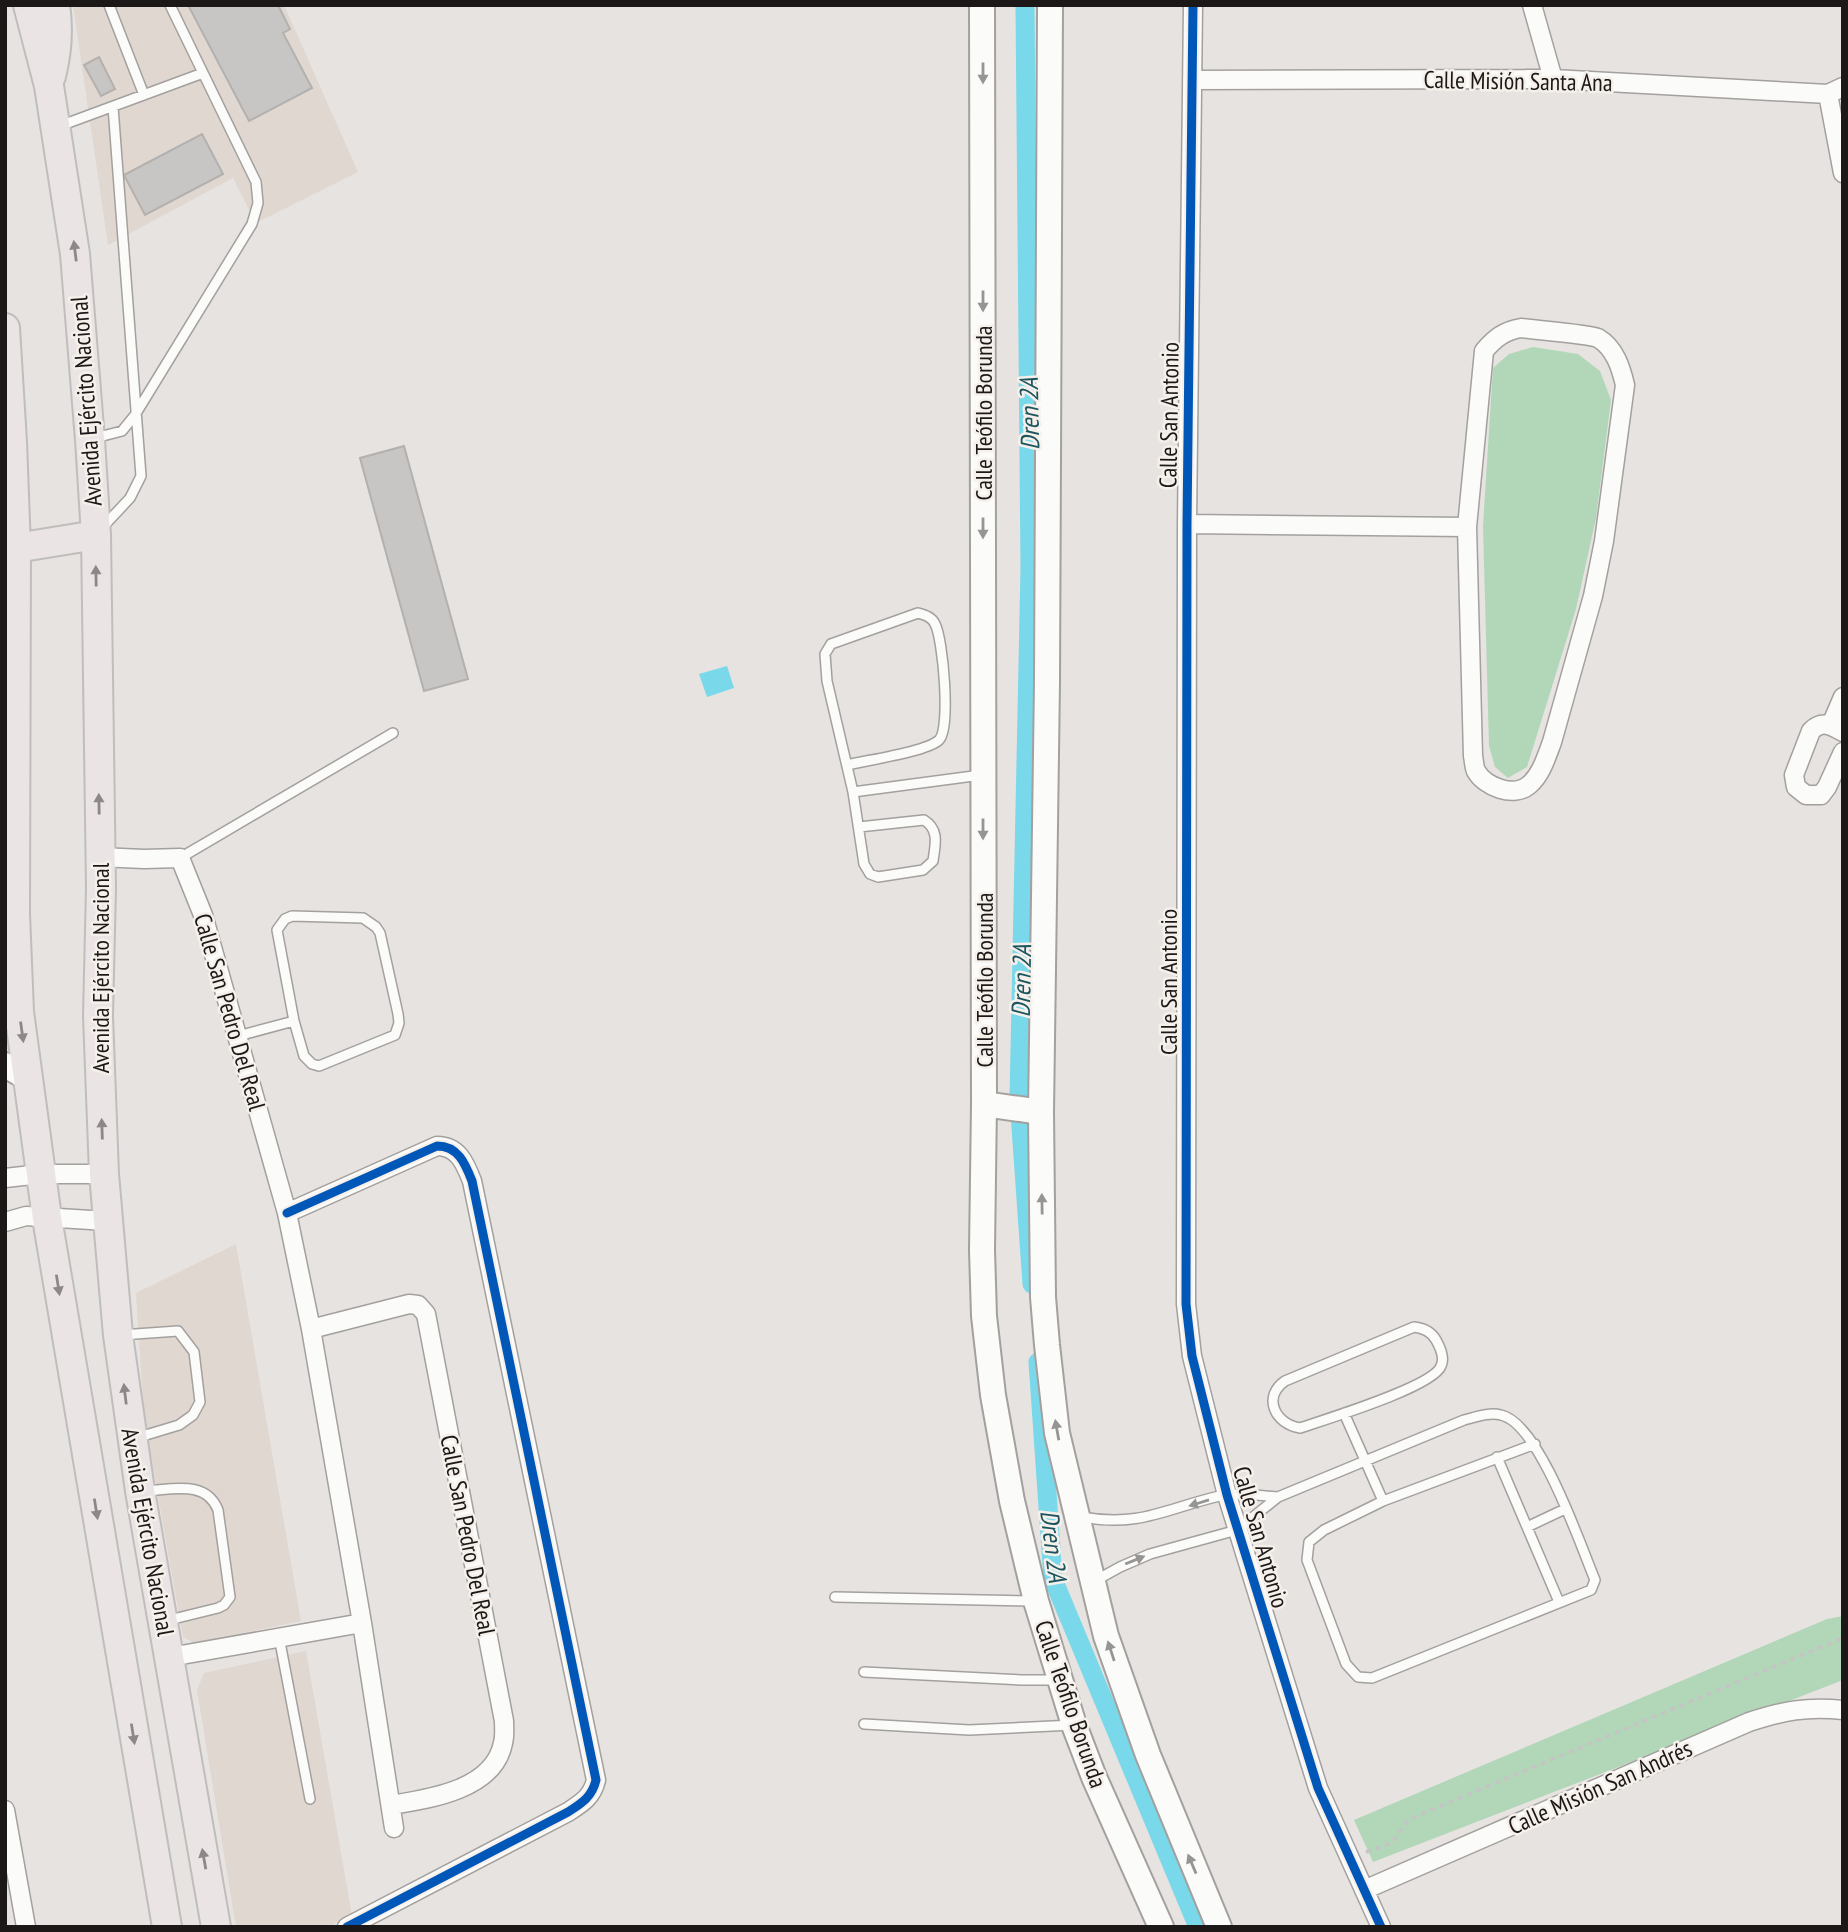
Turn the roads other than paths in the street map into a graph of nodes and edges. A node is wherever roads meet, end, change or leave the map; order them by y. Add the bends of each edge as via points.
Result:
1 (28, 5) edge
2 (55, 5) edge
3 (109, 5) edge
4 (170, 5) edge
5 (982, 5) edge
6 (1050, 5) edge
7 (1193, 5) edge
8 (1532, 5) edge
9 (204, 73) junction
10 (1553, 79) junction
11 (1192, 80) junction
12 (49, 86) junction
13 (1835, 90) edge
14 (144, 95) junction
15 (113, 107) junction
16 (55, 127) junction
17 (1843, 173) edge
18 (5, 328) edge
19 (6, 366) edge
20 (135, 415) junction
21 (9, 433) edge
22 (90, 440) junction
23 (9, 495) edge
24 (1187, 524) junction
25 (1467, 527) junction
26 (96, 535) junction
27 (16, 548) junction
28 (1843, 697) edge
29 (1837, 729) edge
30 (393, 733) dead end
31 (1843, 752) edge
32 (847, 765) junction
33 (983, 775) junction
34 (853, 792) junction
35 (859, 827) junction
36 (99, 857) junction
37 (10, 858) edge
38 (180, 858) junction
39 (11, 976) edge
40 (294, 1021) junction
41 (237, 1035) junction
42 (17, 1072) edge
43 (991, 1105) junction
44 (1036, 1111) junction
45 (41, 1174) junction
46 (104, 1174) junction
47 (5, 1178) edge
48 (287, 1213) junction
49 (47, 1218) junction
50 (5, 1222) edge
51 (107, 1222) junction
52 (311, 1329) junction
53 (118, 1335) junction
54 (1344, 1413) junction
55 (131, 1439) junction
56 (1535, 1444) junction
57 (1497, 1457) junction
58 (1364, 1460) junction
59 (140, 1491) junction
60 (1227, 1495) junction
61 (1278, 1497) junction
62 (1383, 1501) junction
63 (1565, 1509) junction
64 (1076, 1516) junction
65 (1527, 1527) junction
66 (1237, 1530) junction
67 (1092, 1583) junction
68 (835, 1597) dead end
69 (1036, 1601) junction
70 (1559, 1602) junction
71 (163, 1621) junction
72 (362, 1623) junction
73 (279, 1637) junction
74 (170, 1657) junction
75 (864, 1672) dead end
76 (1059, 1680) junction
77 (1843, 1710) edge
78 (864, 1724) dead end
79 (1074, 1725) junction
80 (310, 1799) dead end
81 (391, 1805) junction
82 (5, 1810) edge
83 (394, 1828) dead end
84 (1364, 1890) junction
85 (26, 1927) edge
86 (167, 1927) edge
87 (216, 1927) edge
88 (347, 1927) edge
89 (1161, 1927) edge
90 (1219, 1927) edge
91 (1381, 1927) edge

1 - 12 main road, Avenida Ejército Nacional
2 - 12 main road via 57,49
3 - 14 lane
4 - 9 lane
5 -> 33 main road, Calle Teófilo Borunda
6 - 44 main road via 1047,696
7 - 11 street, Calle San Antonio
8 - 10 street
9 - 14 lane
9 - 20 lane via 256,182 258,203 252,224
10 - 11 street, Calle Misión Santa Ana
10 - 13 street, Calle Misión Santa Ana
11 - 24 street, Calle San Antonio
12 - 16 main road, Avenida Ejército Nacional
13 - 17 street
14 - 15 lane
15 - 16 lane
15 - 20 lane
22 -> 16 main road, Avenida Ejército Nacional via 75,254
18 - 19 main road, Avenida Ejército Nacional
19 - 21 main road, Avenida Ejército Nacional
20 - 22 lane via 122,431
20 - 26 lane via 141,476 130,498
21 - 23 main road, Avenida Ejército Nacional
22 - 26 main road, Avenida Ejército Nacional
23 - 27 main road, Avenida Ejército Nacional
24 - 25 street
24 - 60 street, Calle San Antonio via 1186,1304 1192,1356
25 - 25 street via 1483,351 1507,330 1521,328 1597,338 1620,364 1625,384 1604,541 1552,742 1544,764 1525,788 1508,791 1486,783 1475,771
26 - 27 main road
36 -> 26 main road, Avenida Ejército Nacional
27 - 37 main road, Avenida Ejército Nacional
28 - 29 street
29 - 31 street via 1817,725 1808,736 1794,775 1796,787 1806,795 1821,796
30 - 38 lane
32 - 32 lane via 827,681 828,648 918,612 926,615 937,627 945,684 944,734 920,749
32 - 34 lane
33 - 34 lane
33 -> 43 main road, Calle Teófilo Borunda
34 - 35 lane
35 - 35 lane via 924,820 936,837 933,861 923,870 878,877 870,874 864,864
36 - 38 street
46 -> 36 main road, Avenida Ejército Nacional via 98,1016
37 - 39 main road, Avenida Ejército Nacional
38 - 41 street, Calle San Pedro Del Real via 203,915
39 -> 42 main road, Avenida Ejército Nacional via 19,1012
40 - 40 lane via 304,1056 318,1066 395,1035 399,1023 376,927 363,918 292,916 280,924 279,947
40 - 41 lane
41 - 48 street, Calle San Pedro Del Real
42 - 45 main road, Avenida Ejército Nacional
43 - 44 main road
43 - 69 main road, Calle Teófilo Borunda via 982,1250 987,1354 1012,1501
64 -> 44 main road via 1057,1433 1046,1345
45 - 46 street
45 - 47 street
45 - 49 main road, Avenida Ejército Nacional
46 - 51 main road, Avenida Ejército Nacional
48 - 52 street, Calle San Pedro Del Real
48 - 88 street via 437,1146 455,1150 467,1168 596,1780 594,1790 568,1812
49 - 50 street via 26,1216
49 - 51 street
49 -> 86 main road, Avenida Ejército Nacional
51 - 53 main road, Avenida Ejército Nacional
52 - 72 street, Calle San Pedro Del Real
52 - 81 street, Calle San Pedro Del Real via 409,1304 418,1305 426,1314 504,1721 503,1744 496,1761 465,1787 443,1796
55 -> 53 main road, Avenida Ejército Nacional
53 - 55 lane via 178,1331 194,1352 200,1402 192,1415 179,1425
54 - 54 lane via 1291,1427 1276,1412 1273,1394 1285,1381 1404,1330 1422,1328 1436,1339 1443,1357 1434,1375
54 - 58 lane
55 - 59 main road, Avenida Ejército Nacional
56 - 57 lane
56 - 58 lane via 1514,1421 1487,1414
56 - 63 lane
57 - 62 lane
57 - 65 lane
58 - 61 lane
58 - 62 lane
59 - 71 main road, Avenida Ejército Nacional
59 - 71 lane via 197,1489 214,1499 218,1510 230,1597 218,1608
60 - 61 lane
60 -> 64 lane via 1148,1518 1125,1521
60 - 66 street, Calle San Antonio
61 - 66 lane
62 - 70 lane via 1324,1531 1307,1549 1307,1560 1346,1664 1358,1677 1372,1678
63 - 65 lane
63 - 70 lane via 1595,1580 1591,1590
64 - 67 main road
65 - 70 lane
67 -> 66 lane via 1150,1554
66 - 84 street, Calle San Antonio via 1318,1788
90 -> 67 main road via 1126,1698
68 - 69 lane
69 - 76 main road, Calle Teófilo Borunda
71 - 74 main road, Avenida Ejército Nacional
72 - 73 street
72 - 81 street, Calle San Pedro Del Real
73 - 74 street
73 - 80 lane
87 -> 74 main road, Avenida Ejército Nacional
75 - 76 lane
76 - 79 main road, Calle Teófilo Borunda
77 - 84 street, Calle Misión San Andrés via 1784,1711 1749,1722
78 - 79 lane via 968,1730
79 - 89 main road, Calle Teófilo Borunda
81 - 83 street, Calle San Pedro Del Real
82 - 85 street
84 - 91 street, Calle San Antonio

